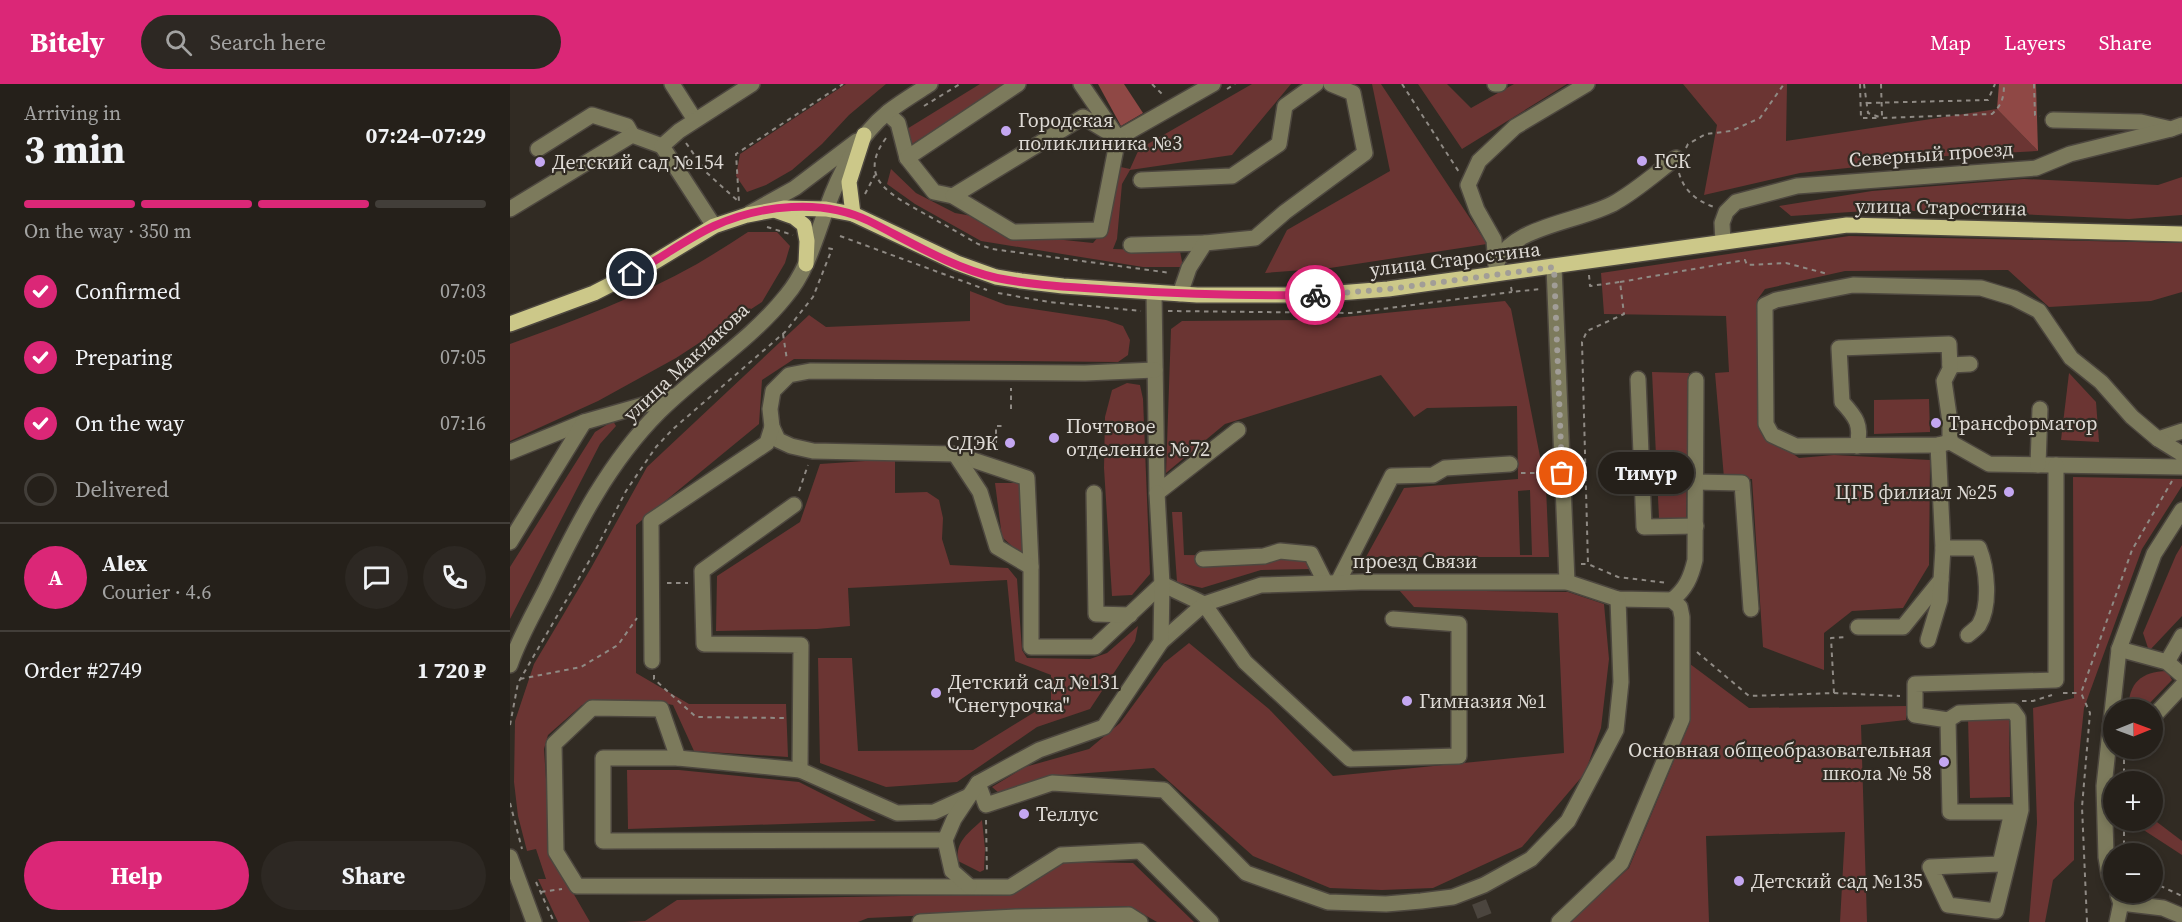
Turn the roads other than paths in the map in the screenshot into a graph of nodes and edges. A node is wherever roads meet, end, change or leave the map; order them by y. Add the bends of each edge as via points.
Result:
1 (672, 84) edge
2 (752, 84) edge
3 (930, 84) edge
4 (1018, 84) edge
5 (1081, 84) edge
6 (1213, 84) edge
7 (1316, 84) edge
8 (1331, 84) edge
9 (1587, 84) edge
10 (887, 112) junction
11 (695, 120) junction
12 (2053, 120) dead end
13 (2177, 127) edge
14 (632, 135) junction
15 (864, 135) junction
16 (1118, 138) junction
17 (662, 146) junction
18 (538, 149) dead end
19 (907, 158) junction
20 (1680, 160) road end
21 (1141, 180) dead end
22 (952, 196) junction
23 (772, 208) junction
24 (510, 209) edge
25 (826, 209) junction
26 (853, 214) junction
27 (747, 215) junction
28 (714, 226) junction
29 (2182, 234) edge
30 (1723, 242) junction
31 (1205, 243) junction
32 (1131, 244) dead end
33 (815, 255) junction
34 (1554, 267) junction
35 (1497, 269) junction
36 (1154, 292) junction
37 (1180, 294) junction
38 (510, 324) edge
39 (1970, 364) dead end
40 (1950, 365) junction
41 (1155, 370) junction
42 (1638, 379) dead end
43 (1696, 381) dead end
44 (680, 394) junction
45 (2040, 409) dead end
46 (584, 422) junction
47 (772, 428) junction
48 (1238, 430) dead end
49 (2182, 431) edge
50 (2158, 439) junction
51 (1944, 444) junction
52 (1857, 446) junction
53 (510, 452) edge
54 (954, 454) junction
55 (2182, 462) edge
56 (2038, 465) junction
57 (2056, 465) junction
58 (1513, 469) road end
59 (1695, 482) junction
60 (1094, 493) dead end
61 (1157, 493) junction
62 (794, 505) road end
63 (2182, 510) edge
64 (1696, 526) junction
65 (510, 542) edge
66 (1943, 548) junction
67 (1203, 559) dead end
68 (1031, 567) junction
69 (1941, 580) junction
70 (1331, 582) junction
71 (1567, 582) junction
72 (1162, 584) junction
73 (1618, 599) junction
74 (1672, 600) junction
75 (1204, 604) junction
76 (1751, 609) dead end
77 (1130, 615) junction
78 (1393, 620) dead end
79 (1855, 632) road end
80 (1968, 635) dead end
81 (2182, 636) edge
82 (1928, 640) dead end
83 (1161, 642) junction
84 (2119, 649) junction
85 (652, 661) road end
86 (2167, 662) junction
87 (510, 665) edge
88 (2182, 675) edge
89 (2182, 686) edge
90 (2163, 706) edge
91 (1948, 720) junction
92 (678, 758) junction
93 (800, 770) junction
94 (974, 790) junction
95 (986, 805) junction
96 (959, 811) junction
97 (945, 840) junction
98 (2106, 843) edge
99 (517, 856) edge
100 (969, 886) junction
101 (2119, 903) edge
102 (2141, 903) edge
103 (2182, 916) edge
104 (534, 922) edge
105 (922, 922) edge
106 (1140, 922) edge
107 (1211, 922) edge
108 (1558, 922) edge
109 (2117, 922) edge

1 - 11 street
2 - 11 street
3 - 10 street
4 - 19 street
5 - 16 street
6 - 16 street
7 - 21 street via 1285,106 1279,144 1232,176
8 - 31 street via 1353,93 1365,153 1255,238
9 - 35 street via 1515,127 1479,161 1468,185 1494,240
10 - 15 street
10 - 19 street via 898,123
11 - 17 street
12 - 13 street, Северный проезд
13 - 30 street, Северный проезд via 2070,154 2036,168 1797,186 1736,202 1722,223
14 - 17 street
14 - 18 street via 627,126 592,115
14 - 24 street
15 - 25 street, улица Маклакова via 840,174
15 - 26 main road via 849,182
15 - 27 street via 795,188
16 - 22 street via 1083,117
16 - 22 street via 1100,230 1013,232
17 - 28 street
19 - 22 street via 934,192
20 - 35 street via 1615,203 1521,237 1507,248
23 - 25 main road, улица Старостина
23 - 27 main road, улица Старостина
23 - 33 main road via 794,216 804,225
25 - 26 main road, улица Старостина
25 - 33 street, улица Маклакова
26 - 36 main road, улица Старостина via 957,264 996,277
27 - 28 main road, улица Старостина
28 - 38 main road, улица Старостина via 594,293
29 - 30 main road, улица Старостина via 1847,225
30 - 34 main road, улица Старостина
31 - 32 street
31 - 37 street via 1189,268
33 - 44 street, улица Маклакова via 777,307
34 - 35 main road, улица Старостина
34 - 71 street
35 - 37 main road, улица Старостина via 1350,293
36 - 37 main road, улица Старостина
36 - 41 street
39 - 40 street
40 - 51 street via 1944,381 1950,422
40 - 52 street via 1949,344 1839,348 1842,402 1856,417
41 - 47 street via 810,371 789,375 773,391
41 - 61 street
42 - 64 street via 1644,527
43 - 59 street
44 - 46 street
44 - 87 street, улица Маклакова via 639,432 603,483 556,568
45 - 56 street
46 - 53 street
46 - 65 street
47 - 54 street via 778,440 813,451
47 - 85 street via 767,443 651,521
48 - 61 street
49 - 50 street
50 - 52 street via 2071,358 2039,311 2014,298 1981,288 1841,286 1765,305 1766,424 1772,435 1796,446
50 - 55 street
51 - 52 street
51 - 56 street via 1989,464
51 - 66 street
54 - 68 street via 980,492 997,547
54 - 68 street via 1027,478
55 - 57 street
56 - 57 street
57 - 91 street via 2056,680 1916,684 1915,715
58 - 70 street via 1445,468 1433,475 1392,476
59 - 64 street
59 - 76 street via 1742,483
60 - 77 street via 1096,614
61 - 72 street
62 - 93 street via 702,572 704,644 801,645
63 - 84 street via 2154,554
64 - 74 street via 1695,560 1687,585
66 - 69 street
66 - 80 street via 1979,548 1985,565 1986,598 1979,625
67 - 70 street via 1264,556 1280,551 1311,554
68 - 77 street via 1031,647 1095,647
69 - 79 street via 1903,627
69 - 82 street via 1940,600
70 - 71 street, проезд Связи
70 - 75 street, проезд Связи via 1261,585
71 - 73 street, проезд Связи
72 - 75 street
72 - 77 street
72 - 83 street
73 - 74 street, проезд Связи
73 - 95 street via 1620,682 1616,730 1568,821 1530,859 1477,895 1386,903 1328,902 1246,873 1164,790 1052,783
74 - 108 street via 1680,607 1682,617 1682,719 1621,863
75 - 78 street via 1245,662 1350,759 1459,756 1459,624
75 - 83 street
81 - 86 street
83 - 94 street via 1104,727 1039,750
84 - 86 street
84 - 98 street via 2104,786
86 - 88 street
89 - 90 street
91 - 91 street via 1950,812 2012,812 2000,864 1930,867 1948,905 1996,911 2021,810 2018,718 2013,711 1959,713
92 - 93 street
92 - 97 street via 603,758 603,841
92 - 100 street via 661,708 592,708 554,744 556,852 577,886
93 - 94 street via 897,813 934,812
94 - 95 street
94 - 96 street
95 - 96 street
96 - 97 street
97 - 100 street via 952,871
99 - 104 street
100 - 107 street via 1010,887 1060,855 1140,851
101 - 109 street
102 - 103 street
105 - 106 street via 1129,915

